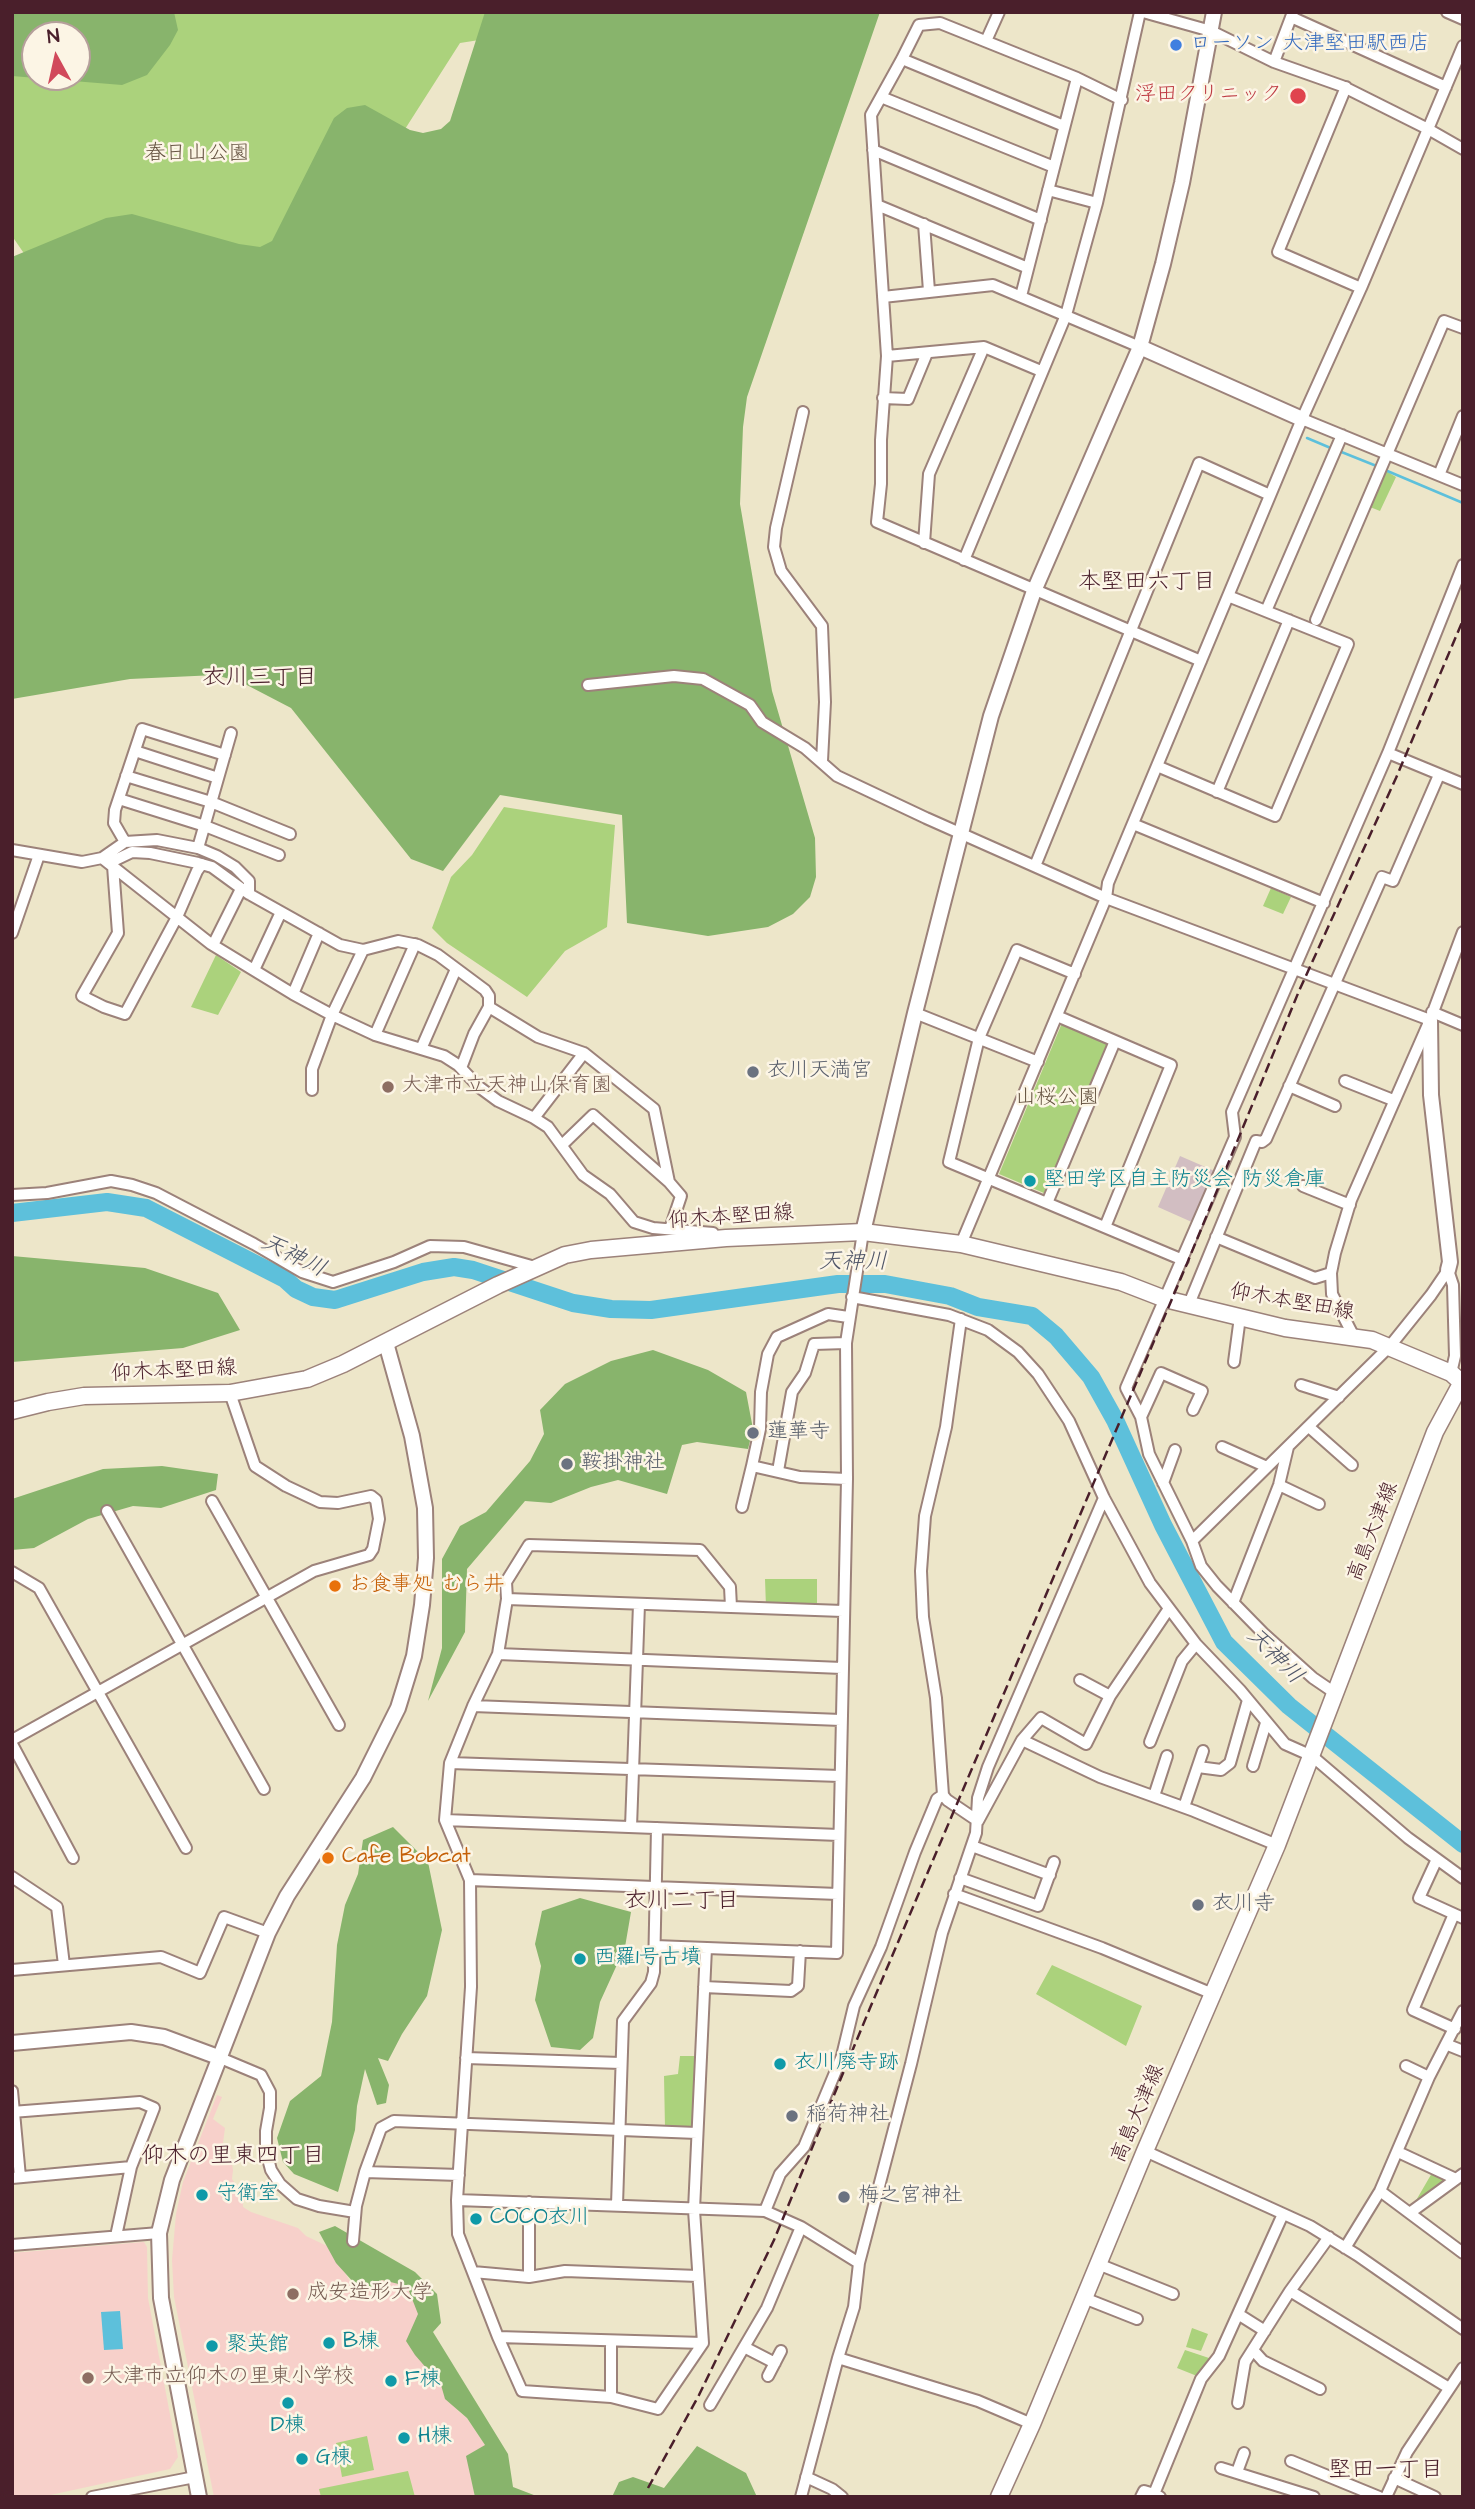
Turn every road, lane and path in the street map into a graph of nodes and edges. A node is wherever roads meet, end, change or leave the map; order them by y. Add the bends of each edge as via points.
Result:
1 (999, 12) edge
2 (1142, 12) edge
3 (1214, 12) edge
4 (1447, 12) edge
5 (1292, 15) edge
6 (940, 17) edge
7 (1463, 19) edge
8 (1211, 31) junction
9 (986, 41) junction
10 (1463, 46) edge
11 (902, 59) junction
12 (1274, 62) junction
13 (1077, 78) junction
14 (1446, 87) junction
15 (1346, 88) junction
16 (881, 97) junction
17 (1122, 100) junction
18 (1065, 126) junction
19 (1428, 129) junction
20 (1463, 149) edge
21 (873, 150) junction
22 (1054, 167) junction
23 (1048, 190) junction
24 (1097, 203) junction
25 (877, 205) junction
26 (1041, 220) junction
27 (924, 223) junction
28 (1028, 268) junction
29 (1361, 288) junction
30 (929, 291) junction
31 (1021, 296) junction
32 (883, 297) junction
33 (1066, 315) junction
34 (1463, 328) edge
35 (984, 347) junction
36 (1140, 347) junction
37 (927, 353) junction
38 (887, 356) junction
39 (1041, 371) junction
40 (883, 398) junction
41 (803, 412) dead end
42 (1463, 416) edge
43 (1302, 419) junction
44 (1342, 435) junction
45 (1386, 453) junction
46 (1439, 475) junction
47 (1463, 485) edge
48 (1270, 495) junction
49 (925, 543) junction
50 (964, 560) junction
51 (1463, 565) edge
52 (1034, 591) junction
53 (1228, 596) junction
54 (1266, 611) junction
55 (1289, 620) junction
56 (1316, 620) dead end
57 (1131, 630) junction
58 (1201, 661) junction
59 (588, 685) dead end
60 (231, 733) dead end
61 (135, 751) junction
62 (1388, 753) junction
63 (225, 755) junction
64 (822, 761) junction
65 (1157, 766) junction
66 (1439, 775) junction
67 (126, 776) junction
68 (218, 778) junction
69 (1463, 784) edge
70 (1217, 792) junction
71 (119, 799) junction
72 (211, 802) junction
73 (1133, 824) junction
74 (205, 826) junction
75 (290, 834) dead end
76 (960, 834) junction
77 (125, 842) junction
78 (198, 848) junction
79 (12, 850) edge
80 (38, 856) junction
81 (279, 856) dead end
82 (108, 862) junction
83 (202, 864) junction
84 (1035, 866) junction
85 (245, 892) junction
86 (1106, 898) junction
87 (1324, 903) junction
88 (281, 912) junction
89 (177, 917) junction
90 (1463, 932) edge
91 (12, 933) edge
92 (319, 933) junction
93 (415, 944) junction
94 (213, 945) junction
95 (363, 950) junction
96 (456, 969) junction
97 (1296, 969) junction
98 (254, 970) junction
99 (1075, 974) junction
100 (1335, 984) junction
101 (293, 994) junction
102 (489, 1007) junction
103 (915, 1013) junction
104 (332, 1015) junction
105 (1057, 1016) junction
106 (1431, 1016) junction
107 (1463, 1025) edge
108 (375, 1035) junction
109 (979, 1038) junction
110 (1115, 1041) junction
111 (421, 1049) junction
112 (584, 1053) junction
113 (1038, 1062) junction
114 (461, 1068) junction
115 (1345, 1081) dead end
116 (1289, 1086) junction
117 (312, 1090) dead end
118 (1393, 1100) junction
119 (1335, 1106) dead end
120 (534, 1118) junction
121 (562, 1145) junction
122 (989, 1179) junction
123 (669, 1182) junction
124 (1303, 1186) dead end
125 (12, 1195) edge
126 (1047, 1203) junction
127 (1350, 1205) junction
128 (1105, 1227) junction
129 (670, 1229) junction
130 (1216, 1237) junction
131 (726, 1238) junction
132 (862, 1240) junction
133 (961, 1244) junction
134 (1183, 1260) junction
135 (535, 1267) junction
136 (1448, 1270) junction
137 (1331, 1273) junction
138 (853, 1292) junction
139 (1165, 1299) junction
140 (1189, 1304) junction
141 (848, 1317) junction
142 (1240, 1317) junction
143 (961, 1319) junction
144 (1353, 1335) junction
145 (386, 1343) junction
146 (846, 1343) junction
147 (1390, 1346) junction
148 (1234, 1363) dead end
149 (1459, 1380) edge
150 (1301, 1385) dead end
151 (230, 1394) junction
152 (1339, 1396) junction
153 (1193, 1410) dead end
154 (12, 1411) edge
155 (1141, 1417) junction
156 (1309, 1427) junction
157 (1222, 1447) dead end
158 (1288, 1447) junction
159 (1175, 1450) dead end
160 (1352, 1465) dead end
161 (752, 1466) junction
162 (1268, 1467) junction
163 (778, 1471) junction
164 (847, 1479) junction
165 (1163, 1482) junction
166 (1279, 1485) junction
167 (1104, 1498) junction
168 (212, 1501) dead end
169 (1319, 1504) dead end
170 (742, 1507) dead end
171 (107, 1511) dead end
172 (1192, 1541) junction
173 (12, 1572) edge
174 (268, 1597) junction
175 (507, 1599) junction
176 (1233, 1603) junction
177 (639, 1604) junction
178 (732, 1607) junction
179 (1168, 1610) junction
180 (843, 1611) junction
181 (183, 1644) junction
182 (1196, 1644) junction
183 (498, 1654) junction
184 (637, 1660) junction
185 (842, 1668) junction
186 (1080, 1679) dead end
187 (97, 1691) junction
188 (1110, 1696) junction
189 (1333, 1698) junction
190 (1248, 1700) junction
191 (473, 1706) junction
192 (635, 1712) junction
193 (841, 1720) junction
194 (1266, 1723) junction
195 (338, 1725) dead end
196 (1022, 1740) junction
197 (12, 1742) edge
198 (1150, 1742) dead end
199 (1203, 1751) dead end
200 (1314, 1751) junction
201 (1167, 1756) dead end
202 (450, 1763) junction
203 (1198, 1766) junction
204 (1253, 1766) dead end
205 (633, 1769) junction
206 (840, 1776) junction
207 (264, 1789) dead end
208 (943, 1795) junction
209 (1154, 1796) junction
210 (1184, 1807) junction
211 (445, 1820) junction
212 (978, 1821) junction
213 (631, 1827) junction
214 (657, 1828) junction
215 (839, 1836) junction
216 (972, 1846) junction
217 (1277, 1846) junction
218 (186, 1848) dead end
219 (73, 1858) dead end
220 (1437, 1859) junction
221 (1055, 1862) dead end
222 (1050, 1875) junction
223 (12, 1877) edge
224 (960, 1878) junction
225 (1463, 1878) edge
226 (470, 1880) junction
227 (656, 1887) junction
228 (838, 1894) junction
229 (954, 1895) junction
230 (1459, 1916) edge
231 (268, 1933) junction
232 (655, 1946) junction
233 (706, 1948) junction
234 (800, 1951) junction
235 (64, 1965) junction
236 (12, 1970) edge
237 (704, 1987) junction
238 (1213, 1994) junction
239 (1463, 2011) edge
240 (1455, 2029) junction
241 (12, 2043) edge
242 (1448, 2045) junction
243 (1463, 2052) edge
244 (219, 2057) junction
245 (466, 2058) junction
246 (621, 2063) junction
247 (1406, 2066) dead end
248 (1429, 2077) junction
249 (12, 2091) edge
250 (13, 2112) edge
251 (462, 2125) junction
252 (619, 2130) junction
253 (697, 2133) junction
254 (1145, 2151) junction
255 (1398, 2152) junction
256 (131, 2167) junction
257 (365, 2172) junction
258 (459, 2175) junction
259 (1459, 2177) edge
260 (16, 2178) edge
261 (1380, 2191) junction
262 (457, 2200) junction
263 (529, 2202) junction
264 (617, 2205) junction
265 (694, 2210) junction
266 (765, 2211) junction
267 (355, 2212) junction
268 (1411, 2212) junction
269 (1283, 2214) junction
270 (802, 2227) junction
271 (159, 2233) junction
272 (116, 2236) junction
273 (1329, 2237) junction
274 (353, 2241) dead end
275 (12, 2245) edge
276 (1346, 2248) junction
277 (1463, 2253) edge
278 (859, 2263) junction
279 (1098, 2264) junction
280 (473, 2272) junction
281 (698, 2276) junction
282 (529, 2277) junction
283 (1290, 2291) junction
284 (1173, 2294) dead end
285 (1084, 2298) junction
286 (1238, 2314) junction
287 (1137, 2319) dead end
288 (1463, 2329) edge
289 (1265, 2331) junction
290 (498, 2337) junction
291 (611, 2341) junction
292 (703, 2343) junction
293 (744, 2347) junction
294 (1253, 2350) junction
295 (781, 2351) dead end
296 (838, 2358) junction
297 (775, 2363) junction
298 (1463, 2368) edge
299 (768, 2376) dead end
300 (1449, 2388) junction
301 (1320, 2389) dead end
302 (611, 2397) junction
303 (1238, 2403) dead end
304 (710, 2405) dead end
305 (1032, 2424) junction
306 (1244, 2453) dead end
307 (1291, 2461) dead end
308 (1222, 2468) dead end
309 (1237, 2472) junction
310 (195, 2477) junction
311 (806, 2477) junction
312 (1394, 2478) junction
313 (144, 2492) edge
314 (1157, 2496) edge
315 (92, 2497) edge
316 (199, 2497) edge
317 (801, 2497) edge
318 (842, 2497) edge
319 (999, 2497) edge
320 (1141, 2497) edge
321 (1314, 2497) edge
322 (1378, 2497) edge
323 (1386, 2497) edge
324 (1435, 2497) edge

1 - 9 street
2 - 8 street
2 - 17 street
3 - 8 street
4 - 7 street
5 - 12 street
5 - 14 street
6 - 9 street
6 - 11 street via 919,24
8 - 12 street
8 - 36 street via 1179,194
9 - 13 street
10 - 14 street
11 - 16 street
11 - 18 street
12 - 15 street
13 - 17 street
13 - 18 street
14 - 19 street
15 - 19 street
15 - 29 street via 1278,252
16 - 21 street via 871,115
16 - 22 street
17 - 24 street
18 - 22 street
19 - 20 street
19 - 29 street
21 - 25 street
21 - 26 street
22 - 23 street
23 - 24 street
23 - 26 street
24 - 33 street
25 - 27 street
25 - 32 street
26 - 28 street
27 - 28 street
27 - 30 street
28 - 31 street
29 - 43 street
30 - 31 street via 993,285
30 - 32 street
31 - 33 street
32 - 38 street
33 - 36 street
33 - 39 street
34 - 45 street via 1444,321
35 - 37 street
35 - 39 street
35 - 49 street via 929,474
36 - 43 street
36 - 52 street
37 - 38 street
37 - 40 street via 908,399
38 - 40 street
39 - 50 street
40 - 49 street via 877,522
41 - 64 street via 774,547 781,571 822,626
42 - 46 street
43 - 44 street
43 - 48 street
44 - 45 street
44 - 54 street
45 - 46 street
45 - 56 street
46 - 47 street
48 - 53 street
48 - 57 street via 1199,463
49 - 50 street
50 - 52 street
51 - 62 street
52 - 57 street
52 - 76 street via 991,716
53 - 54 street
53 - 58 street
54 - 55 street
55 - 70 street
55 - 70 street via 1348,644 1275,816
57 - 58 street
57 - 84 street
58 - 65 street
59 - 64 street via 674,676 703,679 750,705 762,722
60 - 63 street
61 - 63 street via 142,729
61 - 67 street
61 - 68 street
62 - 66 street
62 - 87 street
63 - 68 street
64 - 76 street via 837,776
65 - 70 street
65 - 73 street
66 - 69 street
66 - 100 street via 1393,881 1382,877
67 - 71 street
67 - 72 street
68 - 72 street
71 - 74 street
71 - 77 street via 114,823
72 - 74 street
72 - 75 street
73 - 86 street
73 - 87 street
74 - 78 street
74 - 81 street
76 - 84 street
76 - 103 street
77 - 78 street via 157,840
77 - 82 street
78 - 85 street via 235,867 249,881
79 - 80 street
80 - 82 street
80 - 91 street
82 - 83 street via 132,852
82 - 89 street
82 - 89 street via 118,933 82,996 125,1014
83 - 85 street
83 - 89 street
84 - 86 street
85 - 88 street
85 - 94 street
86 - 97 street
86 - 99 street
87 - 97 street
88 - 92 street
88 - 98 street
89 - 94 street
90 - 106 street
92 - 95 street via 340,945
92 - 101 street
93 - 95 street via 398,941
93 - 96 street
93 - 108 street
94 - 98 street
95 - 104 street
96 - 102 street via 485,990
96 - 111 street
97 - 100 street
97 - 134 street via 1232,1112 1235,1137
98 - 101 street
99 - 105 street
99 - 109 street via 1017,950
100 - 106 street
100 - 116 street
101 - 104 street
102 - 112 street via 538,1037
102 - 114 street
103 - 109 street
103 - 132 street
104 - 108 street
104 - 117 street via 312,1069
105 - 110 street
105 - 113 street
106 - 107 street
106 - 118 street
106 - 136 street via 1431,1095
108 - 111 street
109 - 113 street
109 - 122 street via 948,1162
110 - 126 street
110 - 128 street via 1171,1065
111 - 114 street via 444,1056
112 - 120 street
112 - 123 street via 654,1109
113 - 122 street
114 - 120 street via 498,1101
115 - 118 street
116 - 119 street
116 - 130 street via 1266,1139 1256,1142
118 - 127 street
120 - 121 street
121 - 123 street via 593,1115
121 - 129 street via 583,1175 610,1194 634,1222
122 - 126 street
122 - 133 street
123 - 129 street via 681,1196
124 - 127 street
125 - 135 street via 111,1181 132,1185 156,1193 302,1272 333,1282 430,1246 464,1247
126 - 128 street
127 - 137 street
128 - 134 street
129 - 131 street
130 - 137 street via 1315,1278
130 - 140 street
131 - 132 main road, 仰木本堅田線
131 - 135 main road, 仰木本堅田線 via 591,1250
132 - 133 main road, 仰木本堅田線
132 - 138 street
133 - 139 main road, 仰木本堅田線 via 1121,1282
134 - 139 street
135 - 145 main road, 仰木本堅田線
136 - 147 street
136 - 149 street via 1453,1284
137 - 144 street via 1332,1294
138 - 141 street
138 - 143 street
139 - 140 main road, 仰木本堅田線
139 - 155 street via 1126,1388
140 - 142 main road, 仰木本堅田線
141 - 146 street
141 - 161 street via 828,1314 777,1337 768,1354
142 - 144 main road, 仰木本堅田線 via 1284,1328
142 - 148 street
143 - 167 street via 1002,1339 1038,1374 1069,1421
143 - 208 street via 946,1427 925,1516 921,1571
144 - 147 main road, 仰木本堅田線
145 - 151 main road, 仰木本堅田線 via 307,1380
145 - 231 street via 412,1436 425,1508 426,1558 414,1656 398,1708 363,1778
146 - 163 street via 814,1344 805,1373 792,1392
146 - 164 street
147 - 149 main road, 仰木本堅田線
147 - 152 street
149 - 189 main road, 高島大津線
150 - 152 street
151 - 154 main road, 仰木本堅田線 via 84,1396
151 - 174 street via 255,1466 320,1502 371,1496 379,1507 369,1555 314,1571
152 - 156 street
153 - 155 street via 1202,1391 1161,1373
155 - 165 street via 1149,1454
156 - 158 street
156 - 160 street
157 - 162 street
158 - 162 street
158 - 166 street
159 - 165 street
161 - 163 street
161 - 170 street
162 - 172 street
163 - 164 street
164 - 180 street
165 - 172 street
166 - 169 street
166 - 176 street
167 - 179 street
167 - 212 street via 988,1767 978,1798
168 - 174 street
171 - 181 street
172 - 176 street via 1201,1566
173 - 187 street via 39,1588
174 - 181 street
174 - 195 street
175 - 177 street
175 - 178 street via 506,1582 529,1545 700,1550 730,1587
175 - 183 street
176 - 189 street
177 - 178 street
177 - 184 street
178 - 180 street
179 - 182 street
179 - 188 street
180 - 185 street
181 - 187 street
181 - 207 street
182 - 190 street
182 - 198 street via 1182,1661
183 - 184 street
183 - 191 street
184 - 185 street
184 - 192 street
185 - 193 street
186 - 188 street
187 - 197 street
187 - 218 street
188 - 196 street via 1086,1744 1041,1718
189 - 200 main road
190 - 194 street
190 - 203 street via 1230,1763 1221,1770
191 - 192 street
191 - 202 street
192 - 193 street
192 - 205 street
193 - 206 street
194 - 200 street via 1285,1744
194 - 204 street
196 - 209 street via 1100,1777
196 - 212 street
197 - 219 street
199 - 203 street
200 - 217 main road, 高島大津線
200 - 220 street
201 - 209 street
202 - 205 street
202 - 211 street
203 - 210 street
205 - 206 street
205 - 213 street
206 - 215 street
208 - 212 street
208 - 266 street via 915,1852 855,2006 842,2056 804,2147 780,2174
209 - 210 street
210 - 217 street
211 - 213 street
211 - 226 street
212 - 216 street
213 - 214 street
214 - 215 street
214 - 227 street
215 - 228 street
216 - 222 street
216 - 224 street
217 - 238 main road, 高島大津線
220 - 225 street
220 - 230 street via 1419,1898
221 - 222 street
222 - 224 street via 1038,1906
223 - 235 street via 57,1907
224 - 229 street
226 - 227 street
226 - 245 street
227 - 228 street
227 - 232 street
228 - 234 street via 837,1953
229 - 238 street
229 - 278 street
230 - 240 street via 1413,2010
231 - 235 street via 224,1917 200,1973 161,1957
231 - 244 street
232 - 233 street
232 - 246 street via 651,1983 623,2021
233 - 234 street
233 - 237 street
234 - 237 street via 798,1986 791,1991
235 - 236 street
237 - 253 street
238 - 254 main road, 高島大津線
239 - 240 street
240 - 242 street
241 - 244 street via 131,2032 164,2037
242 - 243 street
242 - 248 street
244 - 267 street via 261,2075 270,2092 266,2151 279,2184 297,2199
244 - 271 street via 172,2179
245 - 246 street
245 - 251 street
246 - 252 street
247 - 248 street
248 - 255 street
249 - 250 street
250 - 256 street via 140,2102 154,2108
250 - 260 street
251 - 252 street
251 - 257 street via 394,2121 381,2128
251 - 258 street
252 - 253 street
252 - 264 street
253 - 265 street
254 - 269 street
254 - 279 main road, 高島大津線
255 - 259 street
255 - 261 street
256 - 260 street
256 - 272 street
257 - 258 street
257 - 267 street
258 - 262 street
259 - 268 street
261 - 268 street
261 - 276 street
262 - 263 street
262 - 280 street via 458,2234
263 - 264 street
263 - 282 street
264 - 265 street
265 - 266 street
265 - 281 street
266 - 270 street
267 - 274 street
268 - 277 street
269 - 273 street
269 - 286 street
270 - 278 street
270 - 293 street via 767,2308
271 - 272 street
271 - 310 street via 161,2298
272 - 275 street
273 - 276 street
273 - 283 street
276 - 288 street
278 - 296 street via 854,2307
279 - 284 street
279 - 285 main road, 高島大津線
280 - 282 street
280 - 290 street
281 - 282 street via 565,2271
281 - 292 street
283 - 289 street
283 - 300 street
285 - 287 street
285 - 305 main road, 高島大津線
286 - 289 street
286 - 314 street via 1219,2356 1201,2379
289 - 294 street
290 - 291 street
290 - 302 street via 522,2392
291 - 292 street
291 - 302 street
292 - 302 street via 657,2409
293 - 297 street
293 - 304 street
294 - 301 street via 1263,2361
294 - 303 street via 1245,2362
295 - 297 street
296 - 305 street via 978,2401
296 - 311 street
297 - 299 street
298 - 300 street
300 - 312 street
305 - 319 main road, 高島大津線
306 - 309 street
307 - 322 street
308 - 309 street
309 - 321 street
310 - 313 street
310 - 316 street
311 - 317 street
311 - 318 street
312 - 323 street
312 - 324 street
313 - 315 street
314 - 320 street via 1144,2491

